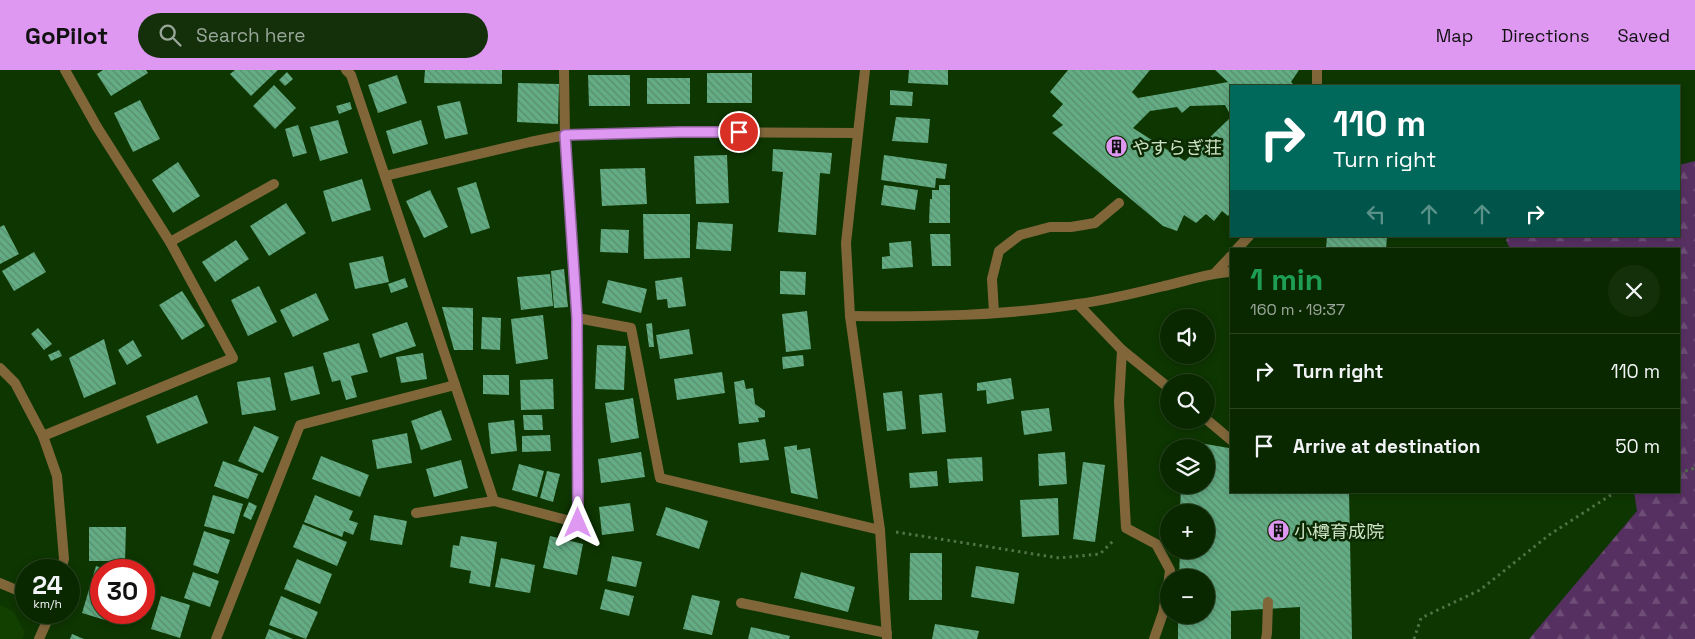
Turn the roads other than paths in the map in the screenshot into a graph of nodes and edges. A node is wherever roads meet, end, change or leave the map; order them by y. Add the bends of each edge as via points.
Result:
1 (64, 70) edge
2 (346, 70) edge
3 (564, 70) edge
4 (864, 70) edge
5 (1317, 70) edge
6 (1316, 85) edge
7 (857, 133) junction
8 (565, 135) junction
9 (385, 176) junction
10 (274, 184) dead end
11 (1118, 203) dead end
12 (1248, 237) edge
13 (170, 242) junction
14 (1239, 248) edge
15 (1230, 257) edge
16 (1216, 272) junction
17 (1230, 272) edge
18 (1078, 304) junction
19 (994, 313) junction
20 (850, 316) junction
21 (577, 318) junction
22 (1122, 350) junction
23 (0, 368) edge
24 (1160, 381) edge
25 (455, 385) junction
26 (1215, 427) edge
27 (43, 436) junction
28 (1230, 439) edge
29 (494, 501) junction
30 (416, 513) dead end
31 (880, 530) junction
32 (64, 559) edge
33 (1169, 569) edge
34 (0, 583) edge
35 (15, 589) edge
36 (1268, 602) dead end
37 (741, 603) dead end
38 (1160, 622) edge
39 (46, 624) edge
40 (887, 636) edge
41 (39, 639) edge
42 (216, 639) edge
43 (1154, 639) edge
44 (1266, 639) edge

1 - 13 street
2 - 9 street via 351,75
3 - 8 street
4 - 7 street
5 - 6 street
7 - 8 street
7 - 20 street via 846,243
8 - 9 street
8 - 21 street
9 - 25 street
10 - 13 street
11 - 19 street via 1095,223 1050,227 1020,235 999,251 992,279
12 - 14 street
13 - 27 street via 233,358
15 - 16 street
16 - 17 street
16 - 18 street
18 - 19 street
18 - 22 street
19 - 20 street
20 - 31 street
21 - 29 street via 578,523
21 - 31 street via 631,328 660,478
22 - 24 street
22 - 33 street via 1119,402 1126,528 1156,544
23 - 27 street via 15,383
25 - 29 street
25 - 42 street via 300,425
26 - 28 street
27 - 32 street via 57,476
29 - 30 street
31 - 40 street
34 - 35 street
36 - 44 street
37 - 40 street
38 - 43 street
39 - 41 street

